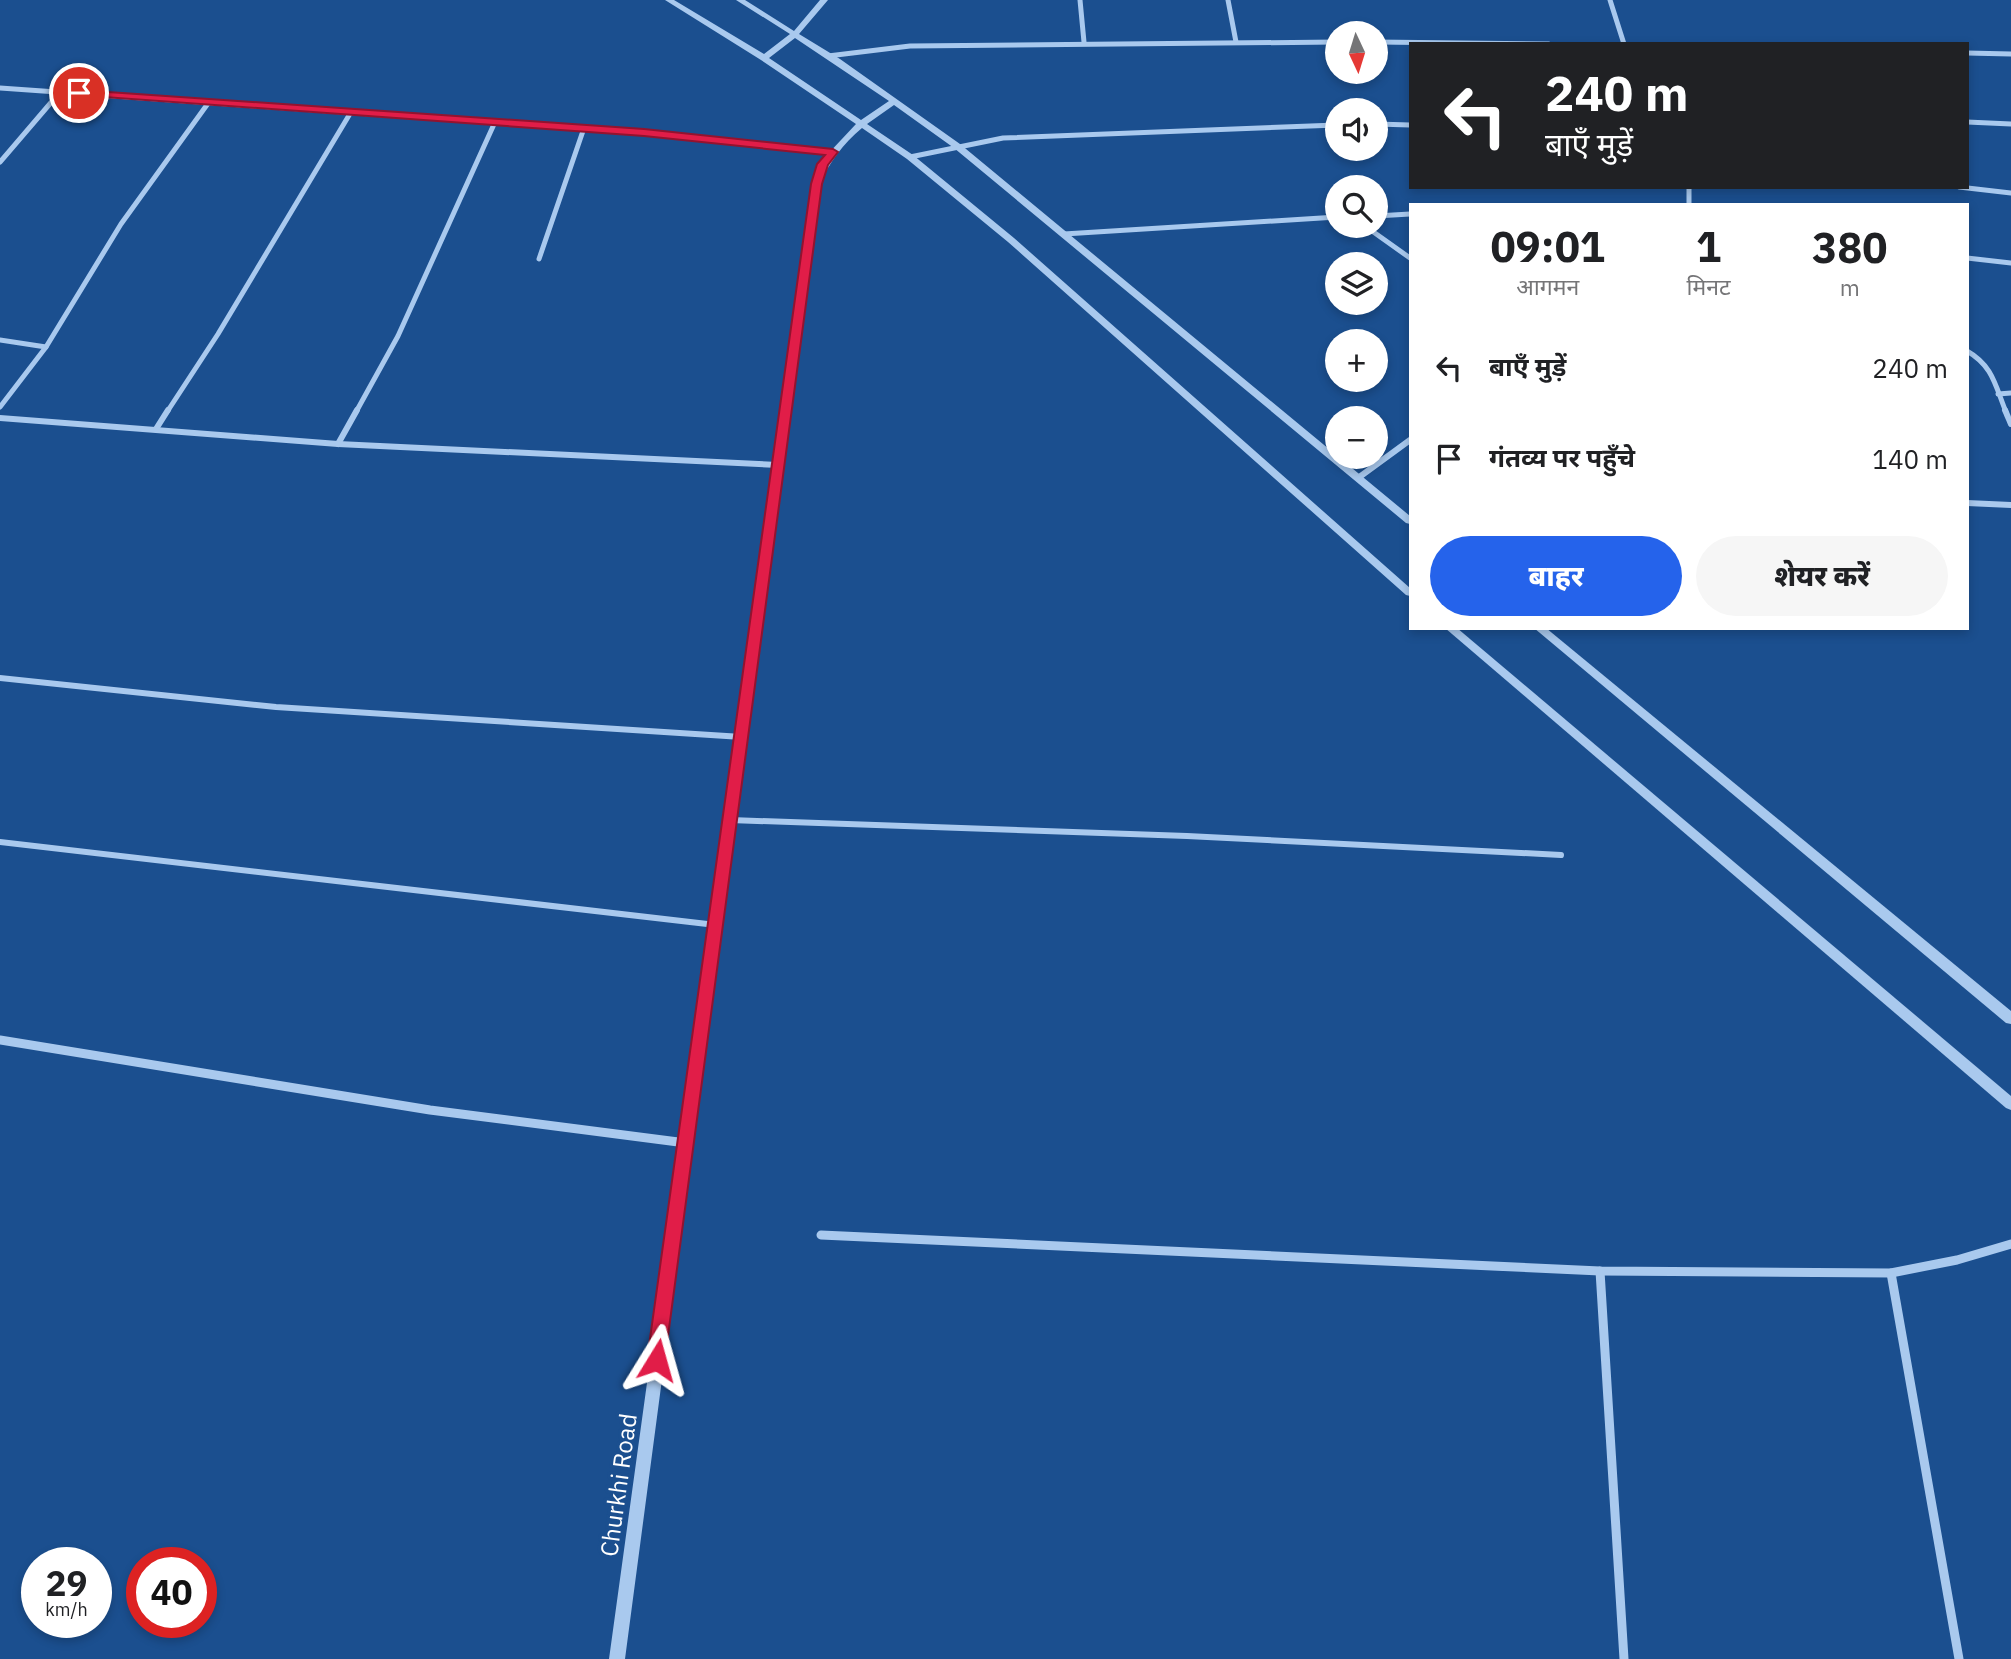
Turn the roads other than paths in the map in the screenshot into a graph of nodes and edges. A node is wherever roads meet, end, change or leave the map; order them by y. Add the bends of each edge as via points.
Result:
1 (669, 0) edge
2 (740, 0) edge
3 (824, 0) edge
4 (1080, 0) edge
5 (1228, 0) edge
6 (1611, 0) edge
7 (795, 34) junction
8 (1084, 42) junction
9 (1236, 42) junction
10 (1325, 42) edge
11 (1388, 42) edge
12 (1409, 42) edge
13 (1623, 42) edge
14 (1969, 53) edge
15 (2011, 54) edge
16 (828, 56) junction
17 (764, 58) junction
18 (0, 88) edge
19 (60, 92) junction
20 (895, 101) junction
21 (209, 102) junction
22 (351, 112) junction
23 (495, 122) junction
24 (1969, 122) edge
25 (861, 123) junction
26 (1388, 124) edge
27 (2011, 124) edge
28 (1325, 125) edge
29 (1409, 125) edge
30 (584, 128) junction
31 (957, 146) junction
32 (833, 152) junction
33 (910, 158) junction
34 (0, 162) edge
35 (1969, 188) edge
36 (2011, 193) edge
37 (1409, 215) edge
38 (1388, 216) edge
39 (1325, 218) edge
40 (1064, 234) junction
41 (1382, 238) edge
42 (1409, 257) edge
43 (1969, 258) edge
44 (539, 259) dead end
45 (2011, 263) edge
46 (0, 340) edge
47 (46, 347) junction
48 (1969, 352) edge
49 (2011, 393) edge
50 (1998, 394) junction
51 (0, 407) edge
52 (0, 418) edge
53 (2011, 424) edge
54 (156, 429) junction
55 (1409, 441) edge
56 (338, 444) junction
57 (778, 466) junction
58 (1358, 478) junction
59 (1969, 503) edge
60 (2011, 505) edge
61 (1409, 520) edge
62 (1409, 592) edge
63 (1452, 630) edge
64 (1541, 630) edge
65 (0, 678) edge
66 (742, 737) junction
67 (730, 820) junction
68 (0, 842) edge
69 (1561, 855) dead end
70 (716, 925) junction
71 (2011, 1019) edge
72 (0, 1040) edge
73 (2011, 1104) edge
74 (687, 1143) junction
75 (821, 1235) dead end
76 (2011, 1244) edge
77 (1600, 1271) junction
78 (1891, 1273) junction
79 (617, 1659) edge
80 (1624, 1659) edge
81 (1959, 1659) edge

1 - 17 street
2 - 7 street
3 - 7 street
4 - 8 street
5 - 9 street
6 - 13 street
7 - 16 street
7 - 17 street
8 - 9 street
8 - 16 street via 910,46
9 - 10 street
11 - 12 street
14 - 15 street
16 - 20 street
17 - 25 street
18 - 19 street
19 - 21 street
19 - 34 street
20 - 25 street, Churkhi Road
20 - 31 street
21 - 22 street
21 - 47 street via 127,214
22 - 23 street
22 - 54 street
23 - 30 street
23 - 56 street via 398,337
24 - 27 street
25 - 32 street, Churkhi Road
25 - 33 street
26 - 29 street
28 - 31 street via 1050,135
30 - 32 street
30 - 44 street
31 - 33 street
31 - 40 street
32 - 57 street, Churkhi Road via 816,184
33 - 62 street via 1012,240
35 - 36 street
37 - 38 street
39 - 40 street
40 - 58 street
41 - 42 street
43 - 45 street
46 - 47 street
47 - 51 street
48 - 50 street via 1989,369
49 - 50 street
50 - 53 street
52 - 54 street
54 - 56 street
55 - 58 street
56 - 57 street
57 - 66 street, Churkhi Road
58 - 61 street
59 - 60 street
63 - 73 street
64 - 71 street
65 - 66 street via 289,708
66 - 67 street, Churkhi Road
67 - 69 street
67 - 70 street, Churkhi Road
68 - 70 street
70 - 74 street, Churkhi Road
72 - 74 street via 430,1110
74 - 79 street, Churkhi Road
75 - 77 street
76 - 78 street
77 - 78 street
77 - 80 street
78 - 81 street

